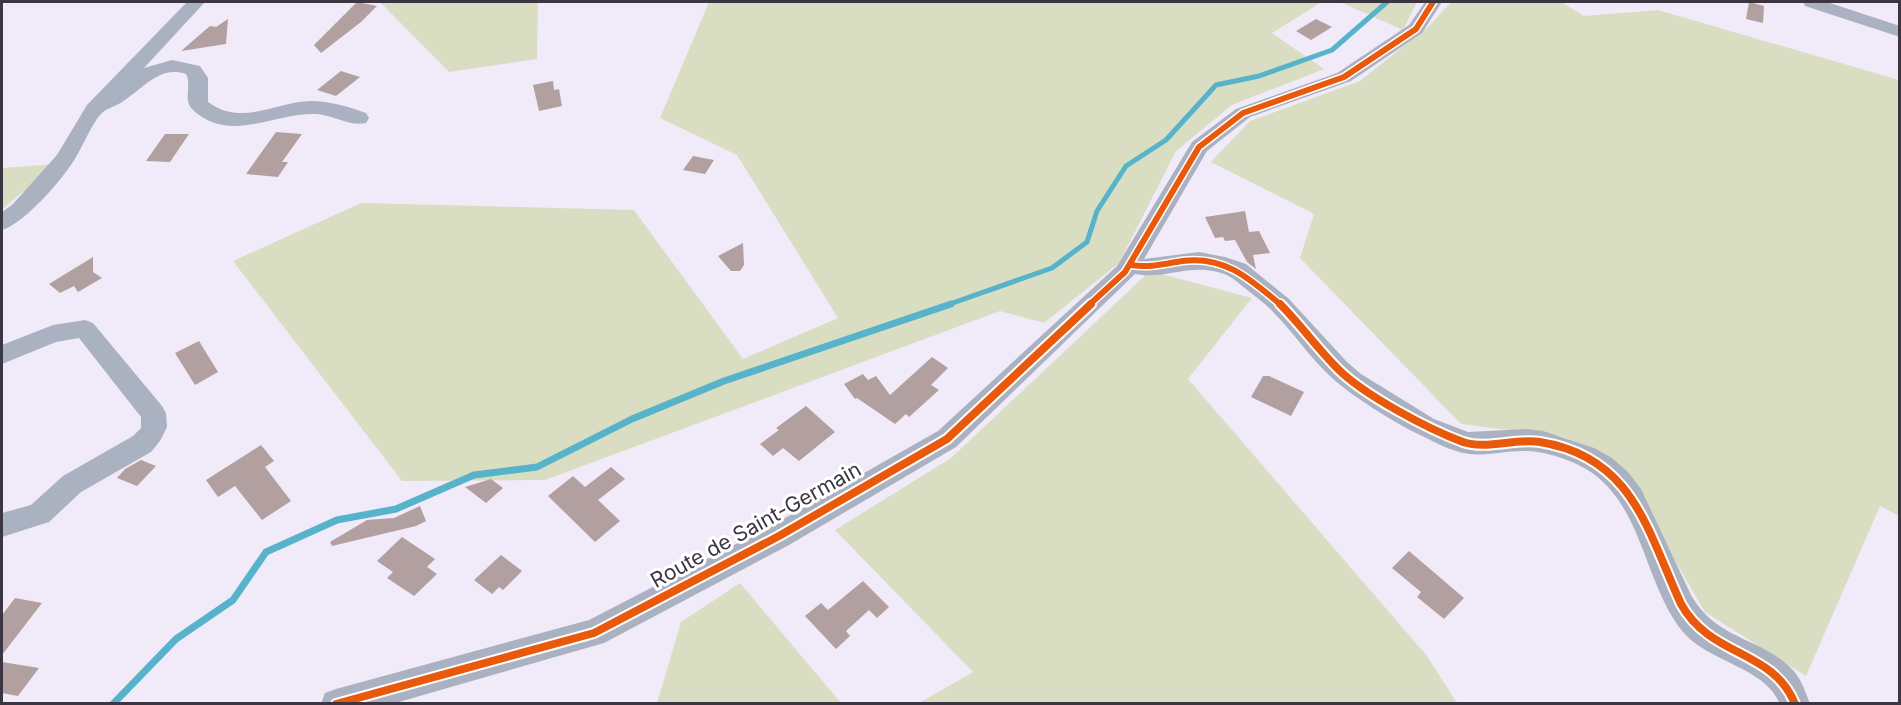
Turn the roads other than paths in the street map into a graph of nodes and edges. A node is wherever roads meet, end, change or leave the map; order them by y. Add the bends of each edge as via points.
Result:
1 (198, 2) edge
2 (1433, 2) edge
3 (1811, 2) edge
4 (1899, 32) edge
5 (94, 109) junction
6 (359, 118) dead end
7 (2, 224) edge
8 (2, 242) edge
9 (1131, 265) junction
10 (2, 355) edge
11 (2, 525) edge
12 (336, 704) edge
13 (1795, 704) edge

1 - 5 street
2 - 9 street, Route de Saint-Germain via 1416,29 1344,77 1243,113 1199,147
3 - 4 street
5 - 6 street via 121,95 143,74 172,66 193,70 198,78 198,104 228,121 303,108 325,108
5 - 7 street via 65,159 20,210
7 - 8 street
9 - 12 street, Route de Saint-Germain via 946,439 779,536 594,633
9 - 13 street via 1147,268 1198,260 1238,270 1281,305 1352,381 1425,426 1479,444 1543,442 1603,466 1632,497 1690,619 1705,634 1772,671 1788,686
10 - 11 street via 40,339 85,328 153,413 156,424 152,435 142,444 72,484 39,514

